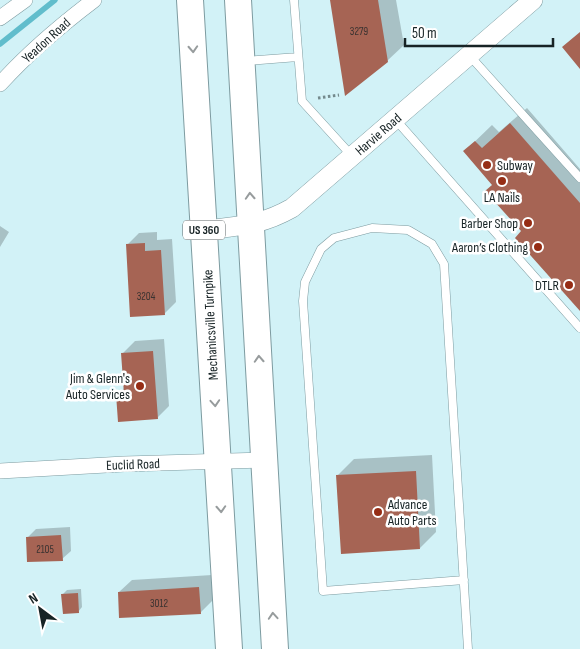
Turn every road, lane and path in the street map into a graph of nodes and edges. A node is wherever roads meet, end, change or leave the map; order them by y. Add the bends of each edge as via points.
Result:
1 (25, 0) edge
2 (94, 0) edge
3 (190, 0) edge
4 (238, 0) edge
5 (294, 0) edge
6 (533, 0) edge
7 (0, 18) edge
8 (469, 55) junction
9 (298, 57) junction
10 (242, 62) junction
11 (0, 84) edge
12 (339, 95) dead end
13 (302, 101) junction
14 (395, 119) junction
15 (352, 156) junction
16 (580, 178) edge
17 (252, 225) junction
18 (204, 230) junction
19 (580, 328) edge
20 (265, 460) junction
21 (218, 461) junction
22 (0, 471) edge
23 (464, 580) junction
24 (229, 649) edge
25 (276, 649) edge
26 (468, 649) edge

1 - 7 street
2 - 11 street, Yeadon Road via 71,17
3 -> 18 highway, Mechanicsville Turnpike / US 360
4 - 10 highway
5 - 9 lane
6 - 8 street, Harvie Road
8 - 14 street, Harvie Road
8 - 16 lane
9 - 10 lane
9 - 13 lane
17 -> 10 highway
12 - 13 path
13 - 15 lane
14 - 15 street, Harvie Road
14 - 19 lane
15 - 17 street, Harvie Road via 292,208 273,219
17 - 18 street, Harvie Road
20 -> 17 highway
18 -> 21 highway, Mechanicsville Turnpike / US 360
20 - 21 street, Euclid Road
25 -> 20 highway
21 - 22 street, Euclid Road
21 -> 24 highway, Mechanicsville Turnpike / US 360
23 - 23 lane via 444,264 432,244 408,230 372,228 334,238 321,249 305,282 304,301 323,591
23 - 26 lane

